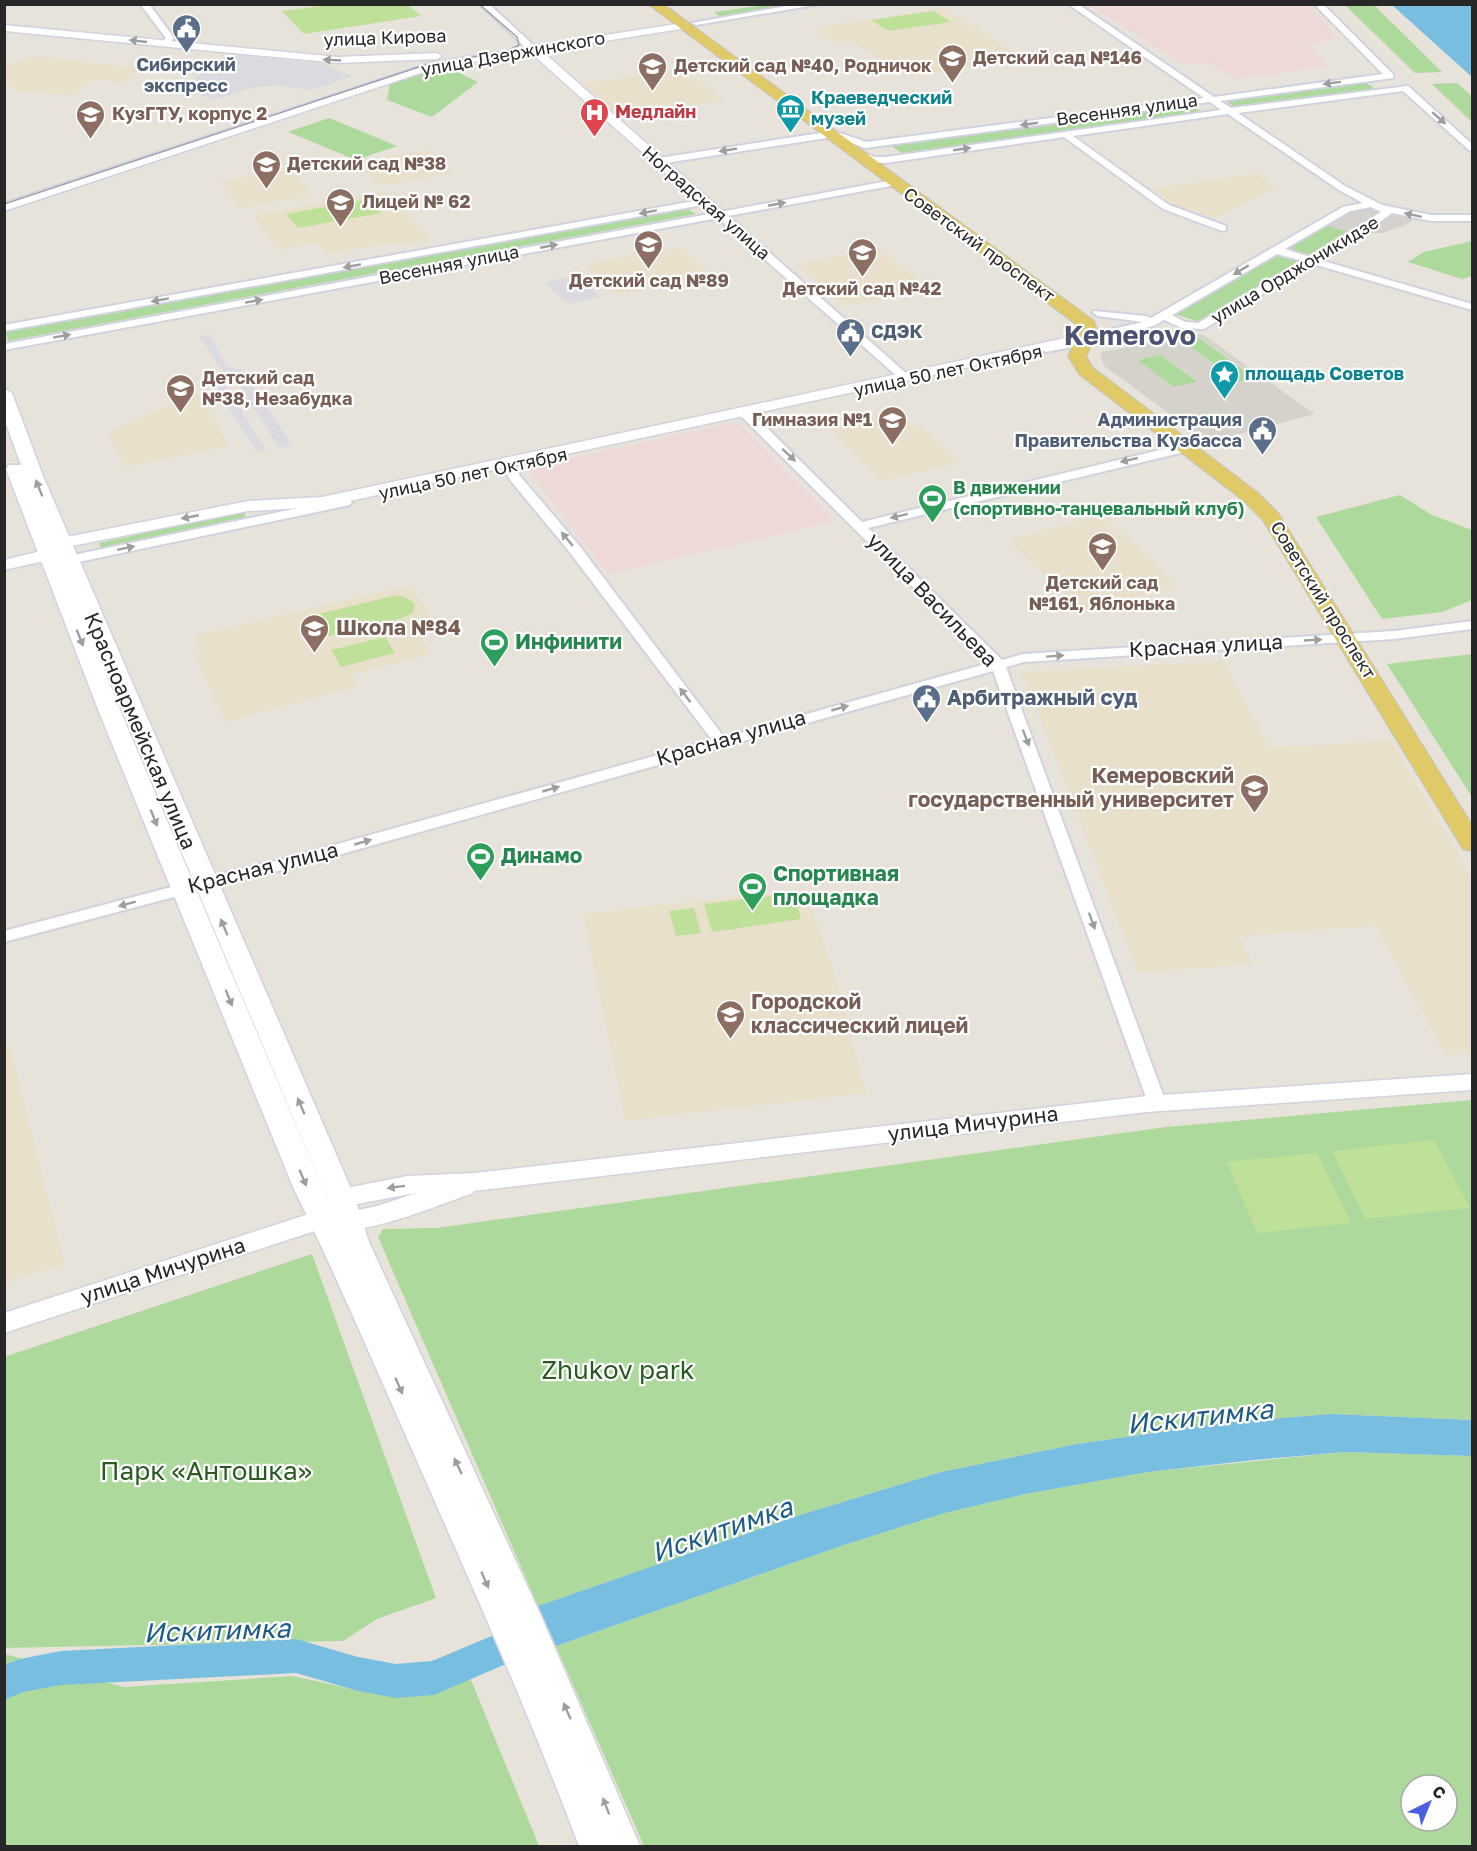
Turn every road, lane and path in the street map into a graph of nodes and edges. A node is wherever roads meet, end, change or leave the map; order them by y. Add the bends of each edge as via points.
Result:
1 (144, 4) edge
2 (484, 4) edge
3 (654, 4) edge
4 (671, 4) edge
5 (764, 4) edge
6 (817, 4) edge
7 (1072, 4) edge
8 (1318, 4) edge
9 (686, 22) junction
10 (4, 28) edge
11 (167, 41) junction
12 (530, 46) junction
13 (739, 54) junction
14 (432, 56) junction
15 (723, 56) junction
16 (356, 60) junction
17 (384, 73) junction
18 (1211, 98) junction
19 (1230, 111) junction
20 (827, 134) junction
21 (1065, 134) junction
22 (865, 146) junction
23 (1473, 148) edge
24 (850, 151) junction
25 (886, 160) junction
26 (659, 161) junction
27 (893, 183) junction
28 (1342, 188) junction
29 (4, 198) edge
30 (705, 202) junction
31 (1377, 206) junction
32 (4, 207) edge
33 (1347, 209) junction
34 (720, 215) junction
35 (1473, 218) edge
36 (1222, 228) dead end
37 (1001, 244) junction
38 (981, 248) junction
39 (1276, 249) junction
40 (1311, 260) junction
41 (1025, 261) junction
42 (1006, 266) junction
43 (1473, 307) edge
44 (1098, 313) junction
45 (1162, 317) junction
46 (4, 328) edge
47 (1091, 338) junction
48 (4, 347) edge
49 (903, 376) junction
50 (4, 393) edge
51 (743, 413) junction
52 (4, 441) edge
53 (1192, 446) junction
54 (508, 464) junction
55 (248, 506) junction
56 (859, 526) junction
57 (219, 528) junction
58 (4, 553) edge
59 (54, 553) junction
60 (4, 565) edge
61 (4, 570) edge
62 (1473, 625) edge
63 (1355, 638) junction
64 (997, 663) junction
65 (720, 741) junction
66 (1473, 813) edge
67 (1473, 844) edge
68 (194, 886) junction
69 (4, 937) edge
70 (1473, 1082) edge
71 (1157, 1103) junction
72 (337, 1213) junction
73 (4, 1323) edge
74 (580, 1770) junction
75 (597, 1846) edge
76 (622, 1846) edge

1 - 11 street
2 - 12 street, Ноградская улица
3 - 9 main road, Советский проспект
4 - 9 main road, Советский проспект
5 - 9 street
6 - 9 street
7 - 18 street
8 -> 18 street, Весенняя улица via 1390,76
9 - 12 street, улица Дзержинского
9 - 13 main road, Советский проспект
9 - 15 main road, Советский проспект
11 -> 10 street, улица Кирова
16 -> 11 street, улица Кирова
12 - 14 street, улица Кирова
12 - 26 street, Ноградская улица
12 - 32 street, улица Дзержинского via 434,65
13 - 15 main road
13 - 22 main road, Советский проспект
14 - 16 street, улица Кирова
14 - 17 street, улица Дзержинского
15 - 20 main road, Советский проспект
16 - 17 street
17 - 29 street, улица Дзержинского
18 - 19 street
18 -> 22 street, Весенняя улица
19 - 21 street, Весенняя улица
19 -> 23 street, Весенняя улица via 1405,88
19 - 28 street
20 - 22 street, Советский проспект via 840,134
20 - 24 main road, Советский проспект
20 -> 26 street
25 -> 21 street, Весенняя улица
21 - 36 street via 1166,207
22 - 25 main road, Советский проспект
24 - 25 street, Советский проспект via 872,160
24 - 27 main road, Советский проспект
25 - 37 main road, Советский проспект
26 - 30 street, Ноградская улица
34 -> 27 street, Весенняя улица
27 - 38 main road, Советский проспект
28 - 31 street, улица Орджоникидзе
28 - 33 street, улица Орджоникидзе via 1349,204
30 - 34 street, Ноградская улица
30 -> 46 street, Весенняя улица
31 - 33 street
35 -> 31 street via 1431,218
31 - 40 street, улица Орджоникидзе via 1388,212 1385,216
33 - 39 street, улица Орджоникидзе
48 -> 34 street, Весенняя улица
34 - 49 street, Ноградская улица
37 - 38 main road via 1003,247 998,250
37 - 41 main road, Советский проспект
38 - 42 main road, Советский проспект
39 - 40 street
39 -> 45 street, улица Орджоникидзе
40 - 43 street
40 - 45 street, улица Орджоникидзе via 1200,327
41 - 42 main road via 1011,260 1005,262
41 - 44 main road, Советский проспект
42 - 47 main road, Советский проспект via 1088,325
44 - 45 street via 1128,318
44 - 47 main road, Советский проспект via 1107,323
45 - 47 street, улица Орджоникидзе via 1140,327
47 - 49 street, улица 50 лет Октября
47 - 51 street, улица 50 лет Октября
47 - 53 main road, Советский проспект via 1077,356 1085,370
49 - 51 street, улица 50 лет Октября
59 -> 50 main road, Красноармейская улица via 34,476
51 - 54 street, улица 50 лет Октября
51 -> 56 street, улица Васильева
52 - 59 main road, Красноармейская улица
53 -> 56 street
53 - 63 main road, Советский проспект via 1271,517
54 - 55 street, улица 50 лет Октября via 322,502
54 - 57 street, улица 50 лет Октября
65 -> 54 street via 608,591 514,477
55 - 57 street, улица 50 лет Октября via 258,509 260,516
55 -> 59 street, улица 50 лет Октября
56 - 64 street, улица Васильева
59 -> 57 street, улица 50 лет Октября
58 - 59 street, улица 50 лет Октября
59 - 60 street
59 - 61 street, улица 50 лет Октября
59 - 68 main road, Красноармейская улица
62 - 63 street, Красная улица
64 -> 63 street, Красная улица via 1028,657
63 - 66 main road, Советский проспект
63 - 67 main road, Советский проспект
65 -> 64 street, Красная улица
64 -> 71 street, улица Васильева
68 -> 65 street, Красная улица via 289,863
68 -> 69 street, Красная улица
68 - 72 main road, Красноармейская улица
70 - 71 street, улица Мичурина
71 - 72 street, улица Мичурина via 475,1182 378,1215
72 - 73 street, улица Мичурина
72 - 74 main road, Красноармейская улица via 337,1248 472,1523
74 - 75 main road
76 -> 74 main road

